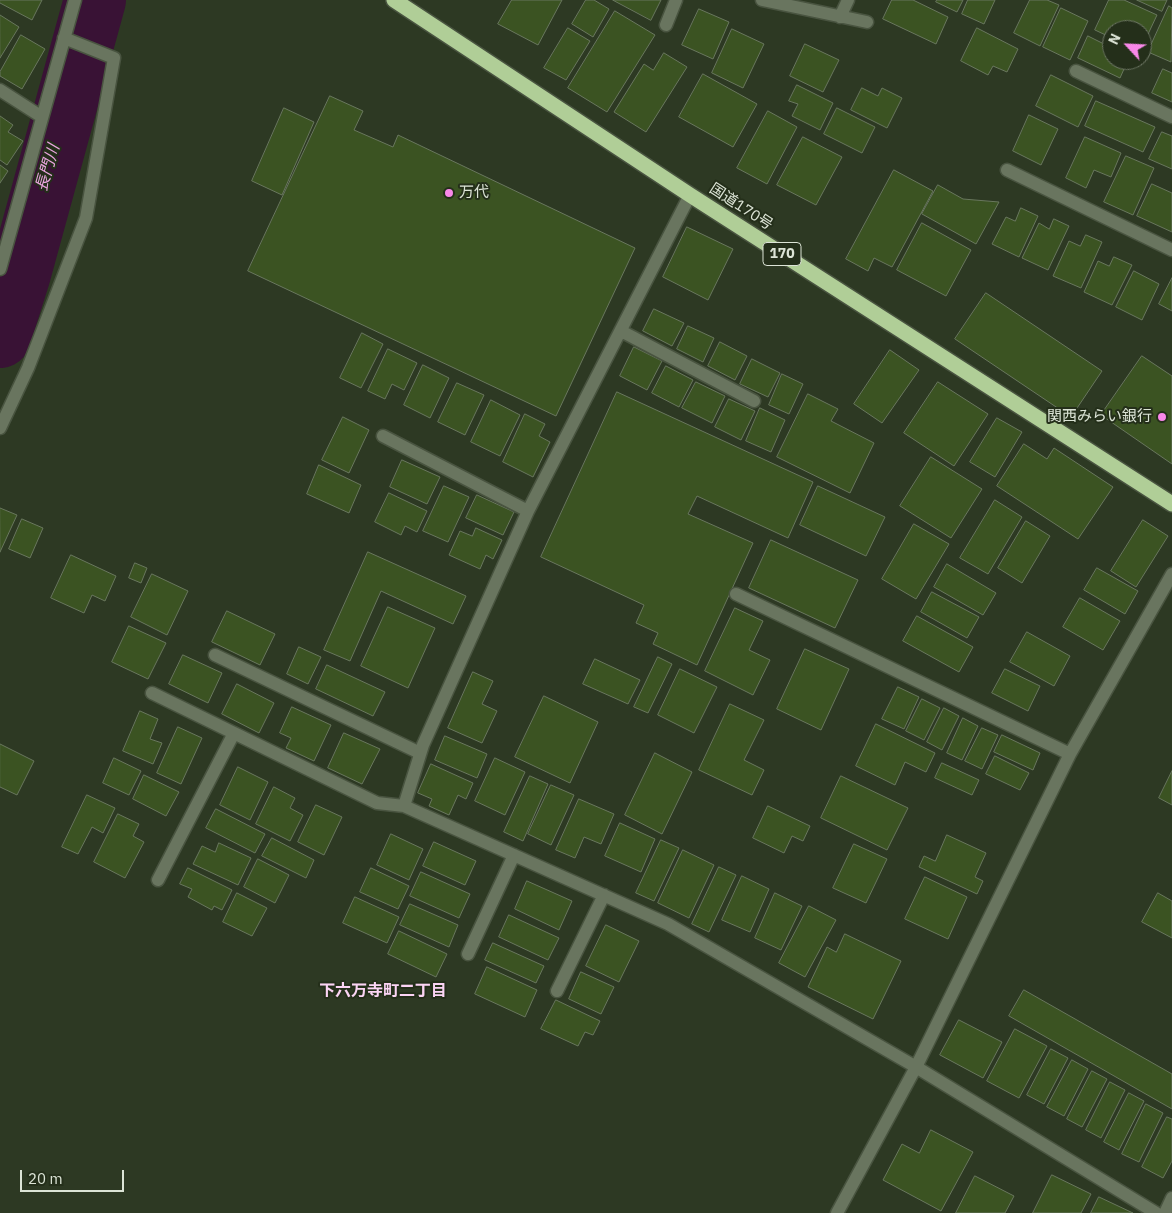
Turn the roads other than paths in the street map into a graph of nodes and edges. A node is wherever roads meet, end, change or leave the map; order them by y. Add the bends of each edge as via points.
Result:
1 (76, 0) edge
2 (394, 0) edge
3 (676, 0) edge
4 (762, 0) edge
5 (848, 0) edge
6 (840, 16) junction
7 (866, 22) dead end
8 (666, 25) dead end
9 (65, 38) junction
10 (1076, 71) dead end
11 (0, 90) edge
12 (42, 117) junction
13 (1172, 117) edge
14 (1006, 170) dead end
15 (690, 195) junction
16 (1172, 250) edge
17 (2, 255) edge
18 (0, 269) edge
19 (621, 331) junction
20 (754, 401) dead end
21 (0, 428) edge
22 (383, 436) dead end
23 (1172, 504) edge
24 (528, 511) junction
25 (1172, 574) edge
26 (736, 594) dead end
27 (215, 654) dead end
28 (152, 693) dead end
29 (234, 733) junction
30 (420, 753) junction
31 (1070, 754) junction
32 (404, 806) junction
33 (514, 855) junction
34 (158, 880) dead end
35 (604, 895) junction
36 (468, 954) dead end
37 (557, 991) dead end
38 (916, 1067) junction
39 (1172, 1198) edge
40 (837, 1213) edge
41 (1156, 1213) edge
42 (1165, 1213) edge

1 - 9 street
2 - 15 highway, 国道170号 / 170
3 - 8 street
4 - 6 street
5 - 6 street
6 - 7 street
9 - 12 street
9 - 21 street via 114,58 86,218 28,368
10 - 13 street
11 - 12 street
12 - 17 street
14 - 16 street
15 - 19 street
15 - 23 highway, 国道170号 / 170
17 - 18 street
19 - 20 street
19 - 24 street
22 - 24 street
24 - 30 street
25 - 31 street
26 - 31 street
27 - 30 street
28 - 29 street
29 - 32 street via 377,803
29 - 34 street
30 - 32 street
31 - 38 street
32 - 33 street
33 - 35 street
33 - 36 street
35 - 37 street
35 - 38 street via 668,924
38 - 40 street
38 - 41 street
39 - 42 street

